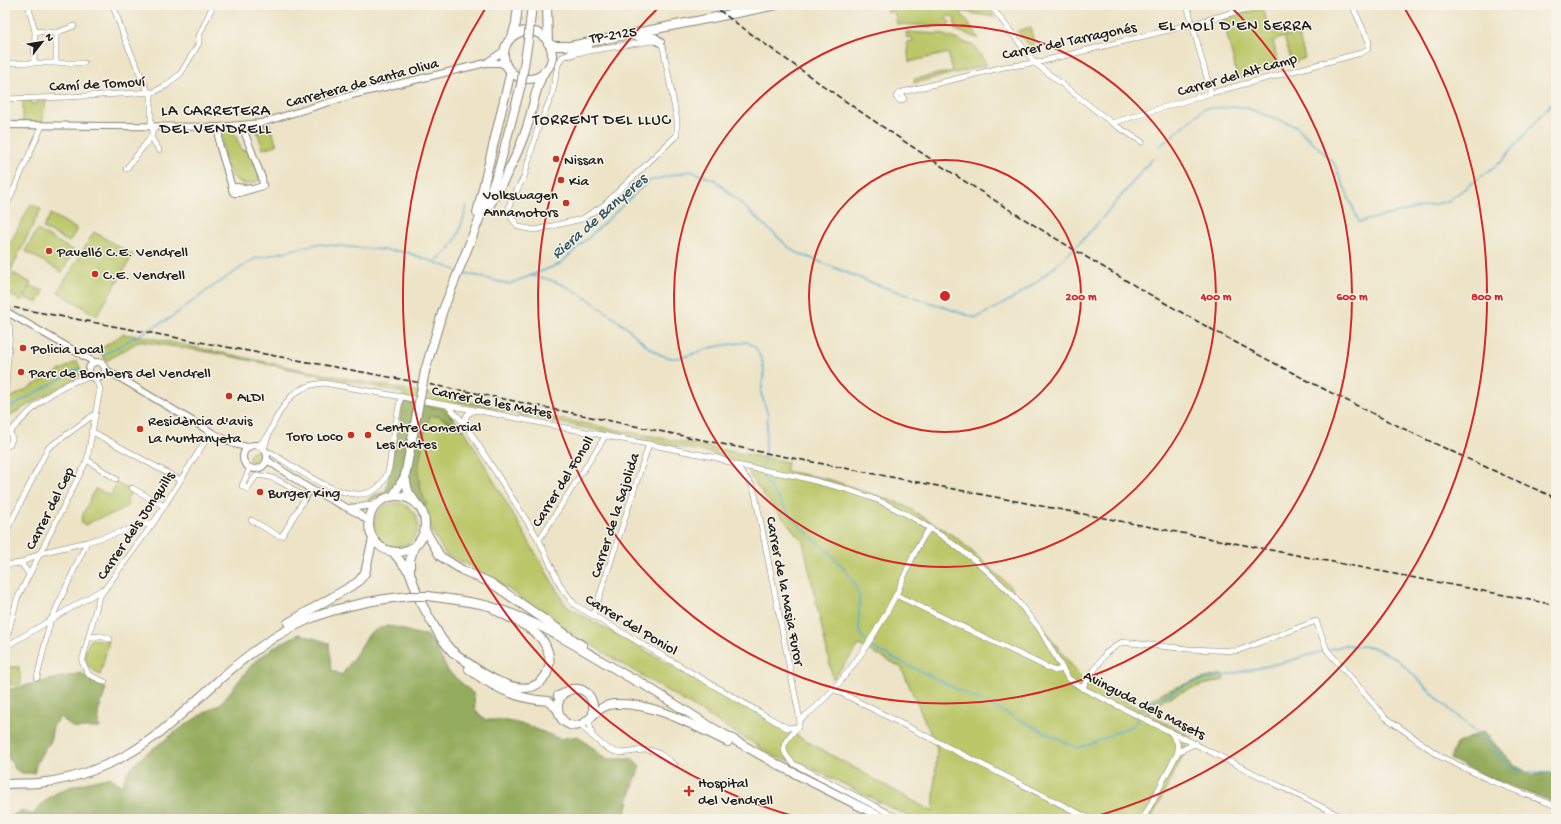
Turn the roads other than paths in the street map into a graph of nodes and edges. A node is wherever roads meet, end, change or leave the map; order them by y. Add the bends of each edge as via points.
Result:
1 (28, 5) edge
2 (113, 5) edge
3 (212, 5) edge
4 (518, 5) edge
5 (532, 5) edge
6 (547, 5) edge
7 (778, 5) edge
8 (992, 5) edge
9 (1187, 5) edge
10 (1259, 5) edge
11 (1352, 5) edge
12 (1193, 24) junction
13 (74, 26) dead end
14 (35, 31) junction
15 (56, 33) junction
16 (512, 37) junction
17 (615, 37) junction
18 (660, 42) junction
19 (548, 43) junction
20 (505, 50) junction
21 (570, 50) junction
22 (550, 62) junction
23 (5, 63) edge
24 (34, 63) junction
25 (56, 63) junction
26 (84, 63) dead end
27 (486, 63) junction
28 (1035, 63) junction
29 (509, 68) junction
30 (544, 72) junction
31 (150, 92) junction
32 (904, 92) dead end
33 (1211, 93) junction
34 (5, 99) edge
35 (1112, 123) junction
36 (5, 125) edge
37 (42, 126) junction
38 (153, 127) junction
39 (219, 127) junction
40 (244, 131) dead end
41 (151, 137) junction
42 (1142, 142) dead end
43 (159, 150) dead end
44 (126, 169) dead end
45 (5, 209) edge
46 (469, 244) junction
47 (6, 315) edge
48 (91, 367) junction
49 (105, 372) junction
50 (83, 378) junction
51 (94, 378) junction
52 (5, 392) edge
53 (401, 396) junction
54 (5, 401) edge
55 (446, 405) junction
56 (462, 408) junction
57 (480, 411) junction
58 (95, 414) junction
59 (465, 424) junction
60 (7, 431) edge
61 (91, 431) junction
62 (211, 432) junction
63 (606, 435) junction
64 (234, 444) junction
65 (650, 444) junction
66 (5, 447) edge
67 (247, 447) junction
68 (263, 449) junction
69 (242, 457) junction
70 (87, 460) junction
71 (267, 460) junction
72 (736, 465) junction
73 (263, 466) junction
74 (250, 468) junction
75 (278, 469) junction
76 (405, 476) junction
77 (116, 479) dead end
78 (180, 480) junction
79 (132, 488) dead end
80 (310, 489) junction
81 (393, 496) junction
82 (305, 498) junction
83 (416, 503) junction
84 (376, 505) junction
85 (164, 506) junction
86 (347, 508) junction
87 (251, 520) dead end
88 (154, 522) junction
89 (369, 522) junction
90 (930, 528) junction
91 (424, 530) junction
92 (5, 534) edge
93 (373, 539) junction
94 (539, 540) junction
95 (86, 542) junction
96 (414, 547) junction
97 (393, 552) junction
98 (40, 553) junction
99 (21, 563) junction
100 (5, 565) edge
101 (410, 573) junction
102 (29, 574) junction
103 (108, 587) junction
104 (413, 593) junction
105 (896, 595) junction
106 (420, 601) dead end
107 (489, 606) junction
108 (593, 616) junction
109 (50, 622) junction
110 (89, 637) junction
111 (110, 639) dead end
112 (5, 646) edge
113 (451, 650) junction
114 (460, 658) junction
115 (242, 659) junction
116 (1062, 669) junction
117 (37, 678) dead end
118 (105, 682) dead end
119 (639, 683) junction
120 (1082, 688) junction
121 (833, 689) junction
122 (562, 695) junction
123 (557, 709) junction
124 (591, 717) junction
125 (800, 720) junction
126 (578, 726) junction
127 (798, 727) junction
128 (1170, 731) junction
129 (592, 734) junction
130 (1185, 738) junction
131 (1176, 742) junction
132 (1196, 743) junction
133 (748, 748) junction
134 (1188, 748) junction
135 (1178, 752) junction
136 (675, 765) dead end
137 (6, 782) edge
138 (1556, 806) edge
139 (885, 819) edge
140 (900, 819) edge
141 (1090, 819) edge
142 (1143, 819) edge
143 (1342, 819) edge

1 - 14 street
2 - 31 street via 124,37
3 - 31 street, Camí de Tomoví via 198,36 198,43 181,73 167,85
4 - 16 main road
5 - 46 main road, bridge via 521,85 498,172
6 - 19 main road
7 - 17 main road, TP-2125
8 - 28 street
9 - 12 street
10 - 12 street, Carrer del Tarragonés
11 - 33 street, Carrer del Alt Camp via 1369,42 1368,49
12 - 28 street, Carrer del Tarragonés
12 - 33 street
13 - 15 street
14 - 15 street
14 - 24 street
15 - 25 street
16 - 19 main road, TP-2125 via 520,32 529,31 538,34
16 - 20 main road
17 - 18 main road via 648,37
17 - 21 main road
18 - 21 street, TP-2125
18 - 21 street via 677,120 677,135 604,205 582,219 549,228 528,230 519,227 512,219 510,203 524,177 537,131 552,95 558,65
19 - 21 main road, TP-2125
19 - 22 main road
20 - 27 street
20 - 29 main road
21 - 22 main road, TP-2125 via 559,51
22 - 30 main road, TP-2125
23 - 24 street
24 - 25 street
25 - 26 street
27 - 29 street via 500,63
27 - 39 street, Carretera de Santa Oliva via 356,94 261,123
28 - 32 street, Carrer del Tarragonés via 1004,67
28 - 35 street
29 - 30 main road via 516,75 531,78
29 - 46 main road
30 - 46 main road via 538,82 527,130 509,171
31 - 34 street, Camí de Tomoví
31 - 38 street
33 - 35 street, Carrer del Alt Camp
35 - 42 street
36 - 37 street, Carretera de Santa Oliva
37 - 38 street, Carretera de Santa Oliva
37 - 45 street
38 - 39 street, Carretera de Santa Oliva
38 - 41 street
39 - 40 street via 218,140 226,170 236,189 262,186 262,178
41 - 43 street
41 - 44 street
46 - 76 main road, bridge via 443,310 425,371
47 - 48 street via 85,358
47 - 52 street via 10,328
48 - 49 street via 101,363
48 - 50 street
48 - 51 street
49 - 51 street via 100,378
49 - 62 street via 111,373
50 - 51 street
50 - 60 street via 62,388
51 - 58 street, Carrer del Cep via 100,389
52 - 54 street
53 - 55 street, Carrer de les Mates
53 - 68 street, Carrer de les Mates via 324,383 311,385 295,394 281,412
53 - 68 street via 387,474 379,486 367,493 350,495 322,484
55 - 56 street, Carrer de les Mates
55 - 59 street, Carrer del Poniol
56 - 57 street, Carrer de les Mates
56 - 59 street, Carrer del Poniol
57 - 59 street via 469,412
57 - 63 street, Carrer de les Mates
58 - 61 street, Carrer del Cep
58 - 92 street via 48,448
59 - 94 street, Carrer del Poniol
60 - 66 street via 12,436 12,442
61 - 70 street, Carrer del Cep
61 - 78 street
62 - 64 street
62 - 78 street, Carrer dels Jonquills
63 - 65 street, Carrer de les Mates
63 - 94 street, Carrer del Fonoll
64 - 67 street
64 - 69 street
65 - 72 street, Carrer de les Mates via 718,458
65 - 108 street, Carrer de la Sajolida
67 - 68 street via 253,445
67 - 69 street
68 - 71 street
69 - 74 street via 246,466
70 - 77 street
70 - 98 street, Carrer del Cep
71 - 73 street
71 - 75 street
72 - 90 street, Avinguda dels Masets via 796,476 880,500
72 - 125 street, Carrer de la Masia Furor via 752,485 755,494
73 - 74 street
73 - 75 street
74 - 82 street via 242,486 247,489 256,476 263,475 274,477
75 - 80 street
76 - 81 main road
76 - 83 main road via 408,491
78 - 85 street, Carrer dels Jonquills
79 - 85 street
80 - 82 street
80 - 86 street
81 - 83 main road via 405,497
81 - 84 main road
82 - 87 street via 282,536
83 - 91 main road via 423,514
84 - 86 street
84 - 89 main road
85 - 88 street, Carrer dels Jonquills
86 - 89 street
88 - 95 street
88 - 103 street, Carrer dels Jonquills
89 - 93 main road
90 - 105 street
90 - 116 street, Avinguda dels Masets via 977,562 1011,593 1039,628
91 - 96 main road via 422,538
91 - 119 main road via 440,556 462,570 491,583 575,641 625,671
93 - 97 main road via 381,548
93 - 115 main road via 365,573 358,582 276,630 252,647
94 - 108 street, Carrer del Poniol via 561,587 575,605
95 - 98 street
95 - 109 street
96 - 97 main road via 404,552
96 - 101 main road
97 - 101 main road
98 - 99 street
98 - 102 street, Carrer del Cep
99 - 100 street
99 - 102 street
101 - 104 main road
102 - 112 street, Carrer del Cep via 17,599
103 - 109 street
103 - 110 street, Carrer dels Jonquills via 100,597
104 - 107 main road, bridge
104 - 115 main road via 348,605 322,614 281,632
105 - 116 street via 1055,671
105 - 121 street via 866,646
106 - 113 main road via 441,638
107 - 114 main road via 528,628 542,640 549,656 547,672 539,683 526,689 502,684
107 - 119 main road via 534,623
108 - 127 street, Carrer del Poniol via 787,728
109 - 112 street
109 - 117 street
110 - 111 street via 100,636
110 - 118 street, Carrer dels Jonquills via 82,662 89,675
113 - 114 main road
113 - 123 main road via 463,664 495,686 517,695 550,701
114 - 122 main road via 482,676 518,692 550,698
115 - 137 main road via 172,723 138,749 109,764 79,775 38,783
116 - 120 street, Avinguda dels Masets via 1068,678
119 - 133 main road
120 - 128 street, Avinguda dels Masets
120 - 138 street via 1106,653 1122,642 1194,650 1237,651 1316,621 1327,650 1385,717 1441,757 1494,782
121 - 125 street
121 - 141 street
122 - 123 main road
122 - 124 main road via 573,689 586,692 593,702
123 - 126 main road via 567,723
124 - 126 main road
124 - 129 street
124 - 133 main road via 599,708 615,704 646,707
125 - 127 street, Carrer de la Masia Furor
126 - 129 street
127 - 140 street via 783,748 787,758
128 - 130 street, Avinguda dels Masets
128 - 131 street
129 - 136 street via 601,745 614,752 648,750 660,754
130 - 131 street
130 - 132 street, Avinguda dels Masets
130 - 134 street
131 - 135 street
132 - 134 street
132 - 143 street, Avinguda dels Masets
133 - 139 main road
134 - 135 street
135 - 142 street

